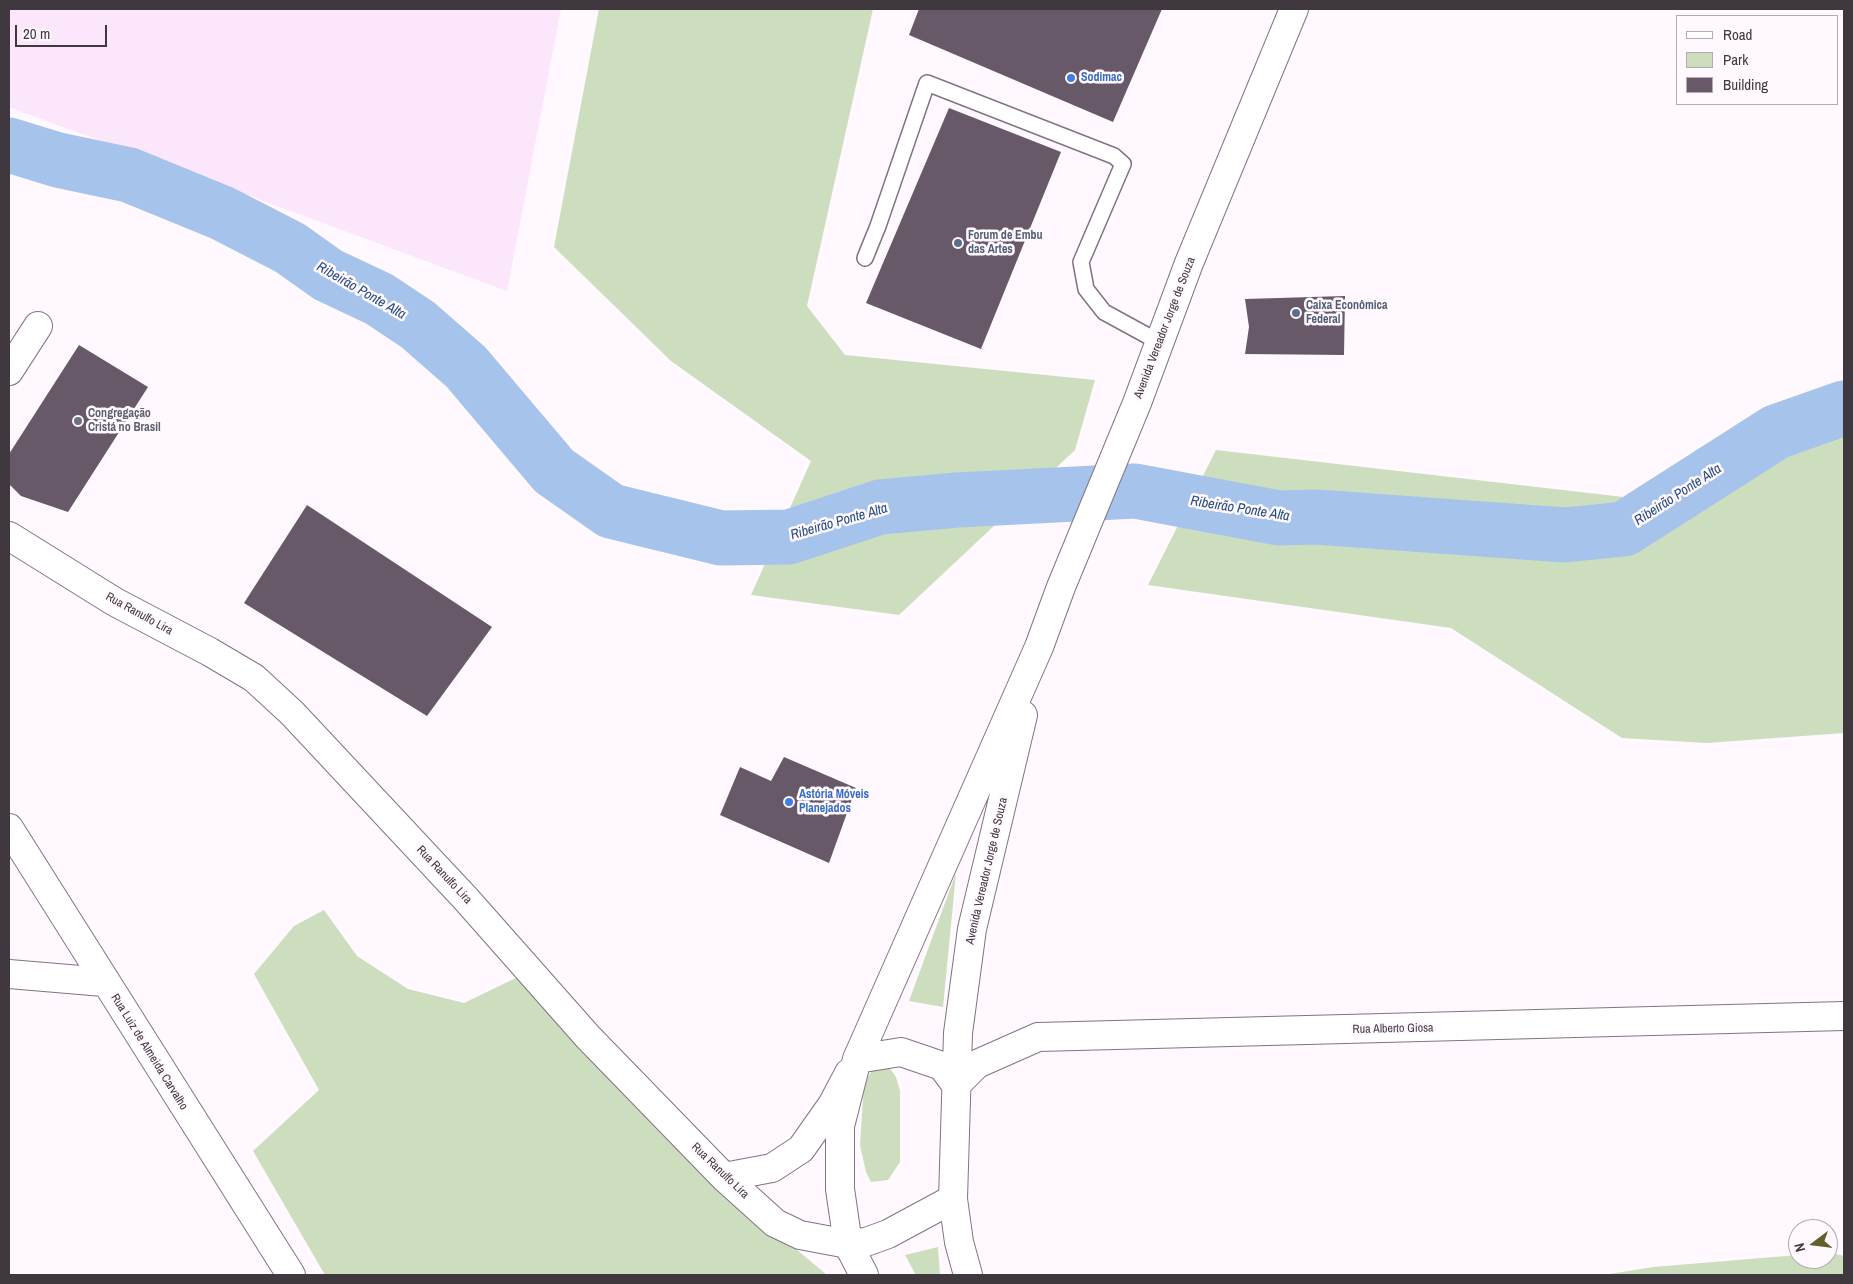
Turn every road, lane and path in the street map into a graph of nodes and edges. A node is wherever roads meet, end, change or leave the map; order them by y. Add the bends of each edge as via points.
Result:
1 (1294, 9) edge
2 (865, 258) dead end
3 (38, 326) dead end
4 (1160, 342) junction
5 (9, 371) edge
6 (9, 536) edge
7 (1039, 648) junction
8 (9, 828) edge
9 (9, 974) edge
10 (104, 982) junction
11 (1844, 1016) edge
12 (857, 1059) junction
13 (956, 1085) junction
14 (724, 1177) junction
15 (953, 1199) junction
16 (848, 1244) junction
17 (291, 1275) edge
18 (864, 1275) edge
19 (968, 1275) edge

1 - 4 street, Avenida Vereador Jorge de Souza via 1189,263
2 - 4 lane via 927,83 1114,156 1123,164 1081,262 1086,289 1104,312
3 - 5 street
4 - 7 street, Avenida Vereador Jorge de Souza
6 - 14 street, Rua Ranulfo Lira via 115,602 254,678 292,712 466,899 588,1037
7 - 12 street, Avenida Vereador Jorge de Souza
7 - 13 street, Avenida Vereador Jorge de Souza via 972,929 958,1033
8 - 10 street, Rua Luiz de Almeida Carvalho
9 - 10 street
10 - 17 street, Rua Luiz de Almeida Carvalho
11 - 13 street, Rua Alberto Giosa via 1038,1037 977,1064
12 - 13 street via 901,1052 942,1066
12 - 14 street, Avenida Vereador Jorge de Souza via 832,1105 801,1149 772,1168
12 - 16 street, Avenida Vereador Jorge de Souza via 840,1126 840,1189
13 - 15 street, Avenida Vereador Jorge de Souza
14 - 16 street, Rua Ranulfo Lira via 775,1224 800,1235
15 - 16 street via 888,1234
15 - 19 street, Avenida Vereador Jorge de Souza
16 - 18 street, Avenida Vereador Jorge de Souza

